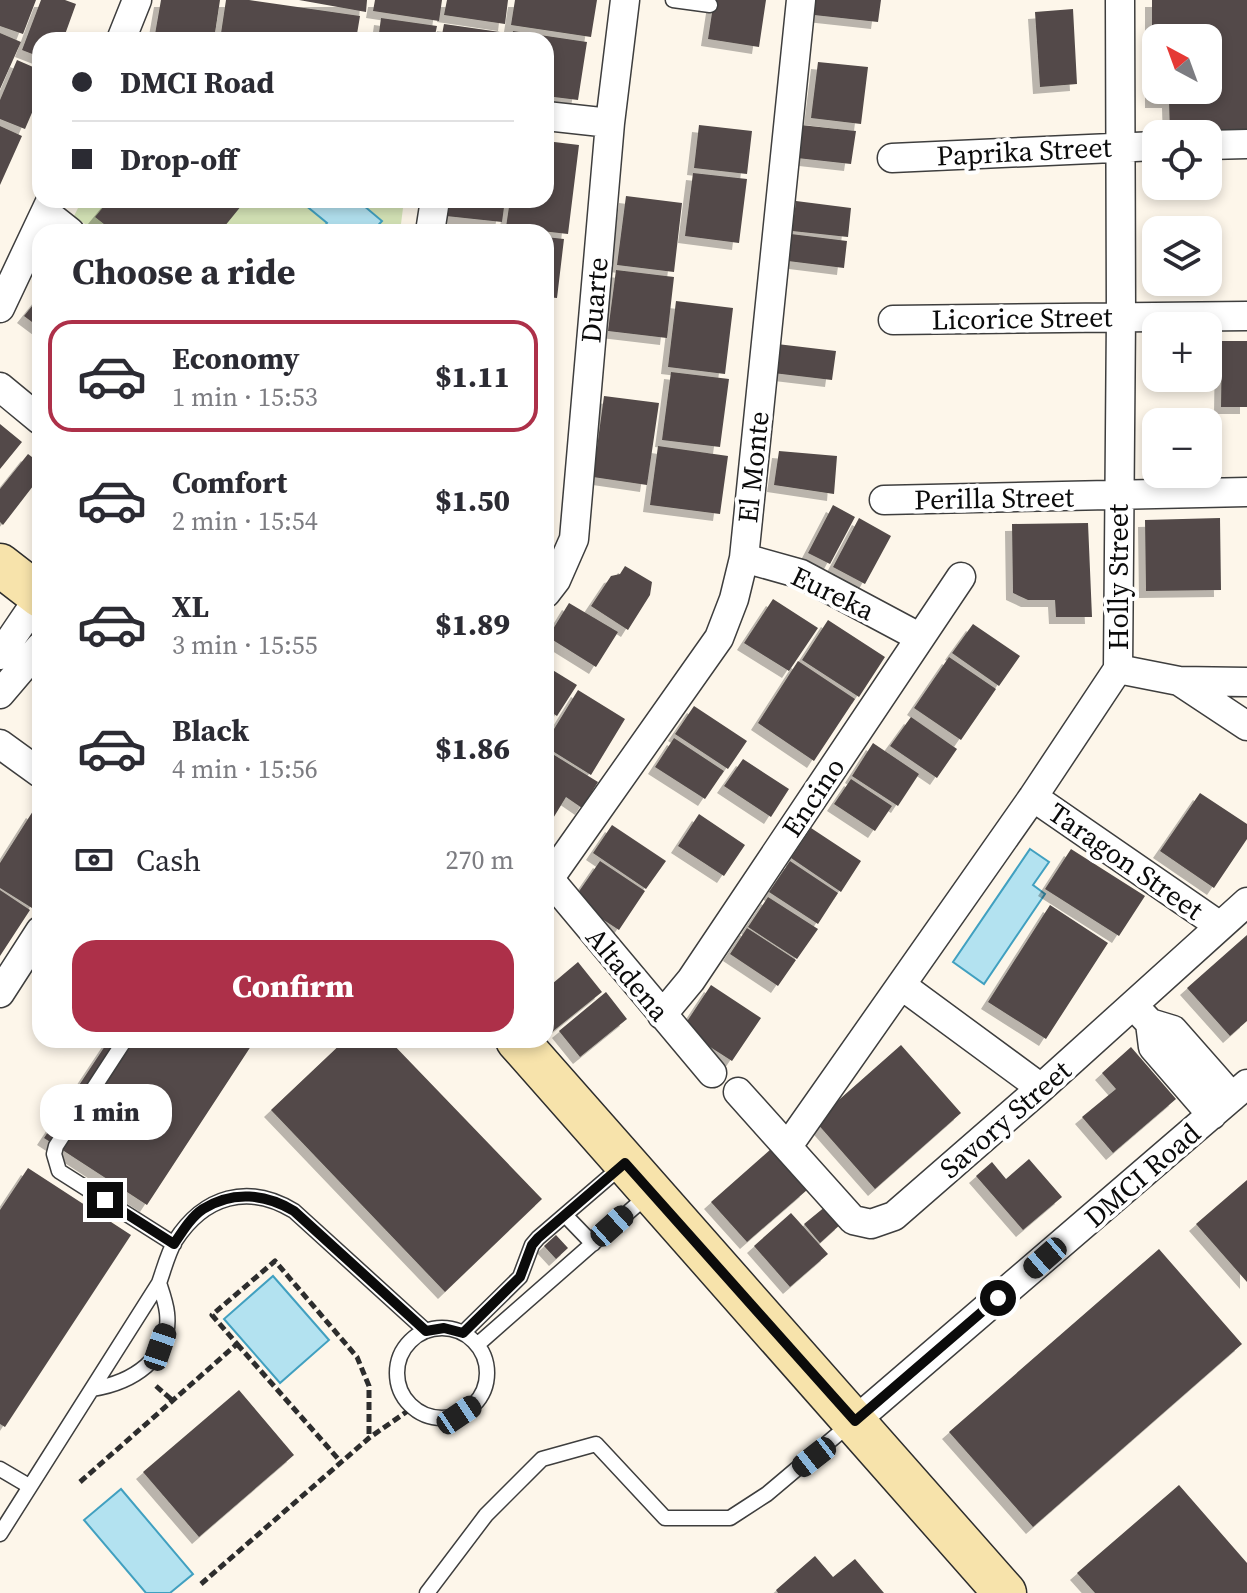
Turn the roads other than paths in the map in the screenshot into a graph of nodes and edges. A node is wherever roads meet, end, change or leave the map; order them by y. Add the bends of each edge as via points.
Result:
1 (137, 0) edge
2 (625, 0) edge
3 (673, 0) edge
4 (801, 0) edge
5 (1120, 0) edge
6 (710, 5) dead end
7 (124, 32) edge
8 (554, 117) edge
9 (610, 123) junction
10 (1247, 144) edge
11 (1222, 145) edge
12 (1121, 146) junction
13 (1142, 146) edge
14 (892, 158) dead end
15 (50, 208) edge
16 (63, 224) edge
17 (32, 240) edge
18 (0, 308) edge
19 (1121, 316) junction
20 (1247, 316) edge
21 (893, 320) dead end
22 (0, 387) edge
23 (32, 413) edge
24 (1247, 492) edge
25 (1118, 495) junction
26 (884, 500) dead end
27 (744, 558) junction
28 (0, 565) edge
29 (961, 577) dead end
30 (554, 583) edge
31 (32, 590) edge
32 (32, 617) edge
33 (919, 637) junction
34 (19, 651) edge
35 (1118, 669) junction
36 (1179, 681) junction
37 (1247, 682) edge
38 (0, 694) edge
39 (1247, 726) edge
40 (0, 744) edge
41 (32, 767) edge
42 (1033, 797) junction
43 (554, 869) edge
44 (554, 884) edge
45 (1247, 902) edge
46 (1220, 926) junction
47 (32, 943) edge
48 (901, 985) junction
49 (0, 993) edge
50 (1142, 1014) junction
51 (662, 1015) junction
52 (120, 1048) edge
53 (524, 1048) edge
54 (712, 1073) dead end
55 (1041, 1088) junction
56 (738, 1092) dead end
57 (1230, 1099) edge
58 (788, 1146) junction
59 (638, 1178) junction
60 (565, 1215) junction
61 (174, 1244) junction
62 (593, 1244) junction
63 (159, 1283) junction
64 (426, 1331) junction
65 (463, 1333) junction
66 (477, 1345) junction
67 (92, 1389) junction
68 (855, 1421) junction
69 (0, 1469) edge
70 (29, 1486) junction
71 (0, 1534) edge
72 (427, 1593) edge
73 (1005, 1593) edge

1 - 7 street
2 - 9 street, Duarte
3 - 6 lane
4 - 27 street, El Monte
5 - 12 street, Holly Street
8 - 9 street
9 - 30 street, Duarte via 574,539
10 - 11 street
12 - 13 street, Paprika Street
12 - 14 street, Paprika Street
12 - 19 street, Holly Street
15 - 16 street
17 - 18 street
19 - 20 street, Licorice Street
19 - 21 street, Licorice Street
19 - 25 street, Holly Street
22 - 23 street
24 - 25 street, Perilla Street
25 - 26 street, Perilla Street
25 - 35 street, Holly Street
27 - 33 street, Eureka via 801,574
27 - 43 street, El Monte via 719,638
28 - 31 street
29 - 33 street, Encino
32 - 34 street
33 - 51 street, Encino via 691,980
34 - 38 street
35 - 36 street
35 - 42 street, Holly Street
36 - 37 street
36 - 39 street
40 - 41 street
42 - 46 street, Taragon Street
42 - 48 street, Holly Street
44 - 51 street, Altadena
45 - 46 street, Savory Street
46 - 50 street, Savory Street
47 - 49 street
48 - 55 street
48 - 58 street, Holly Street
50 - 55 street, Savory Street
50 - 57 street via 1153,1047
51 - 54 street, Altadena
52 - 61 lane via 54,1154 59,1171
53 - 59 street
55 - 58 street, Savory Street via 894,1216 871,1224 853,1220
56 - 58 street
57 - 68 street, DMCI Road
59 - 60 lane
59 - 62 lane
59 - 68 street
60 - 62 lane
60 - 65 lane via 532,1245 520,1277
61 - 63 lane
61 - 64 lane via 201,1210 225,1199 275,1199
62 - 66 lane
63 - 67 lane
63 - 67 lane via 167,1314 160,1347 128,1380
64 - 65 lane
64 - 66 lane via 399,1357 396,1375 412,1408 427,1416 459,1415 483,1392 485,1360
65 - 66 lane
67 - 70 lane
68 - 72 lane via 730,1518 665,1518 596,1444 542,1459 486,1515
68 - 73 street
69 - 70 lane
70 - 71 lane

